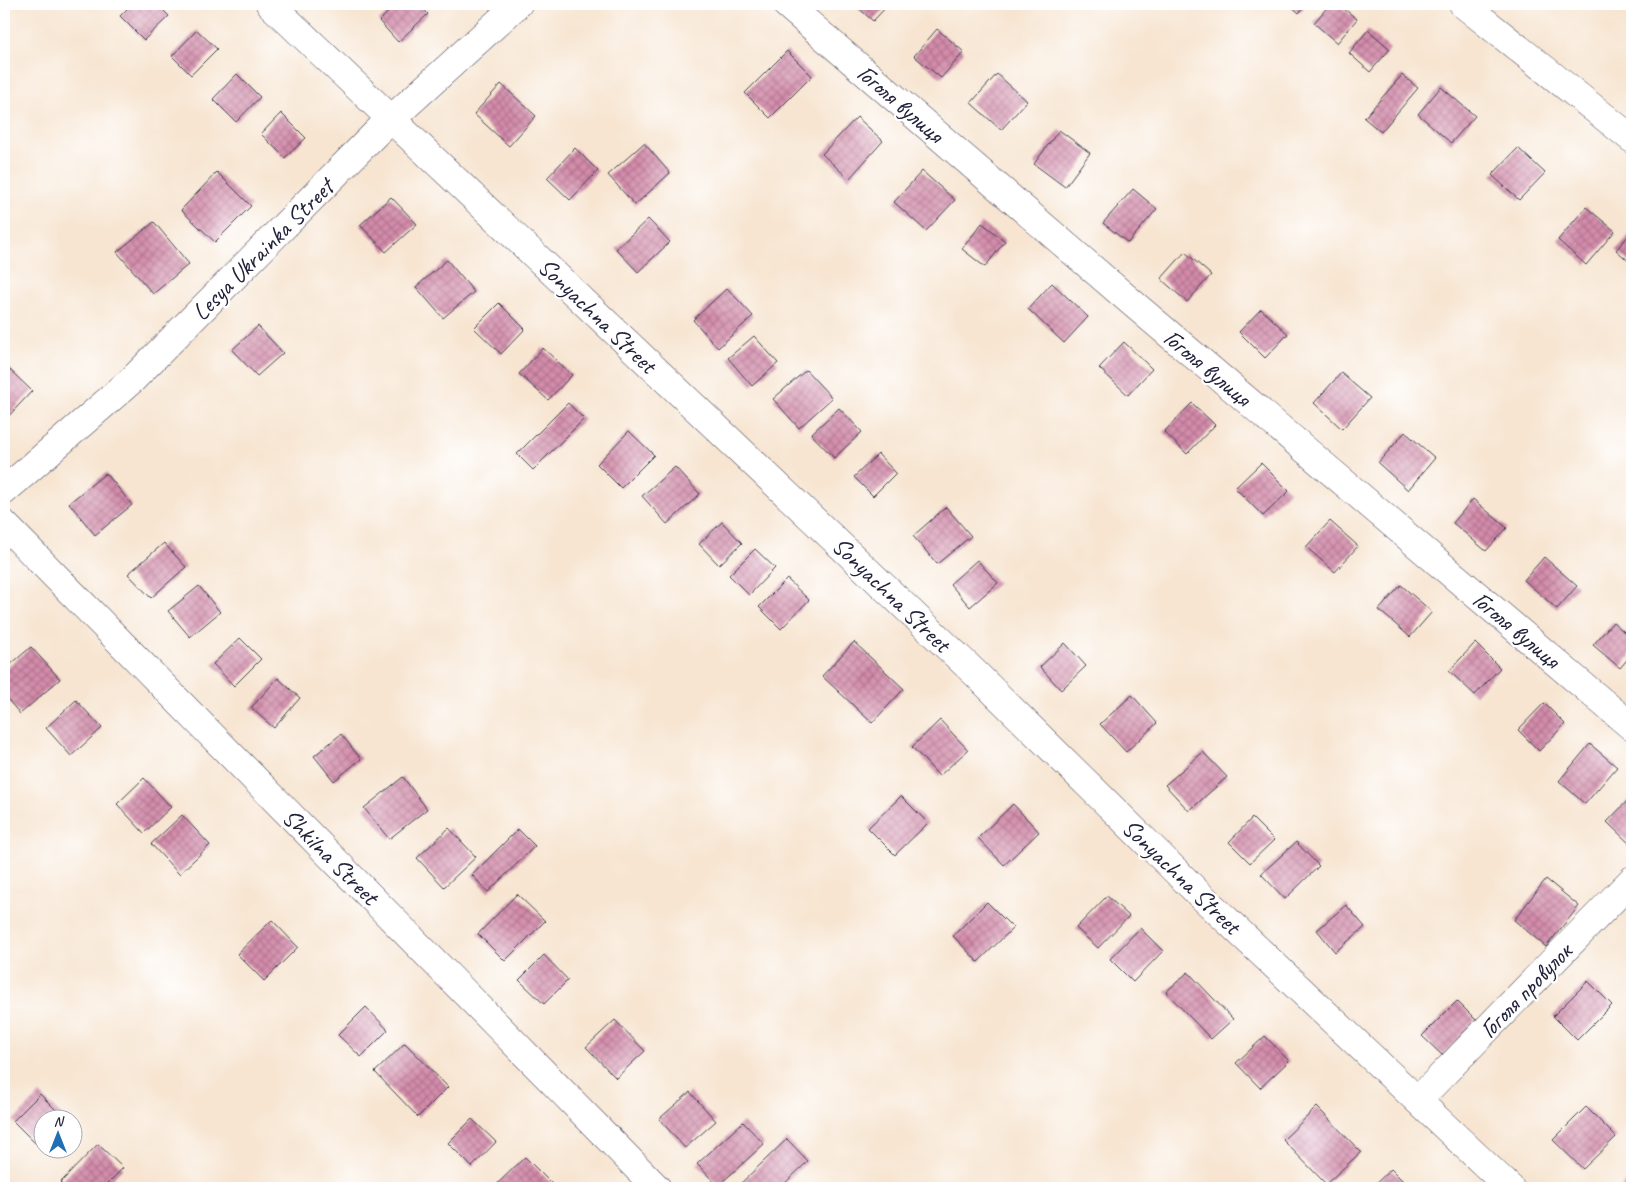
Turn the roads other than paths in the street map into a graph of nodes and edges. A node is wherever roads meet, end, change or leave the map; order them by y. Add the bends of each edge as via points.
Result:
1 (270, 4) edge
2 (518, 4) edge
3 (786, 4) edge
4 (1463, 4) edge
5 (392, 119) junction
6 (1632, 139) edge
7 (4, 491) edge
8 (4, 524) edge
9 (1632, 727) edge
10 (1632, 880) edge
11 (1418, 1100) junction
12 (657, 1188) edge
13 (1510, 1188) edge

1 - 5 street, Sonyachna Street
2 - 5 street, Lesya Ukrainka Street
3 - 9 street, Гоголя вулиця
4 - 6 street
5 - 7 street, Lesya Ukrainka Street via 133,379
5 - 11 street, Sonyachna Street
8 - 12 street, Shkilna Street
10 - 11 street, Гоголя провулок
11 - 13 street, Sonyachna Street

